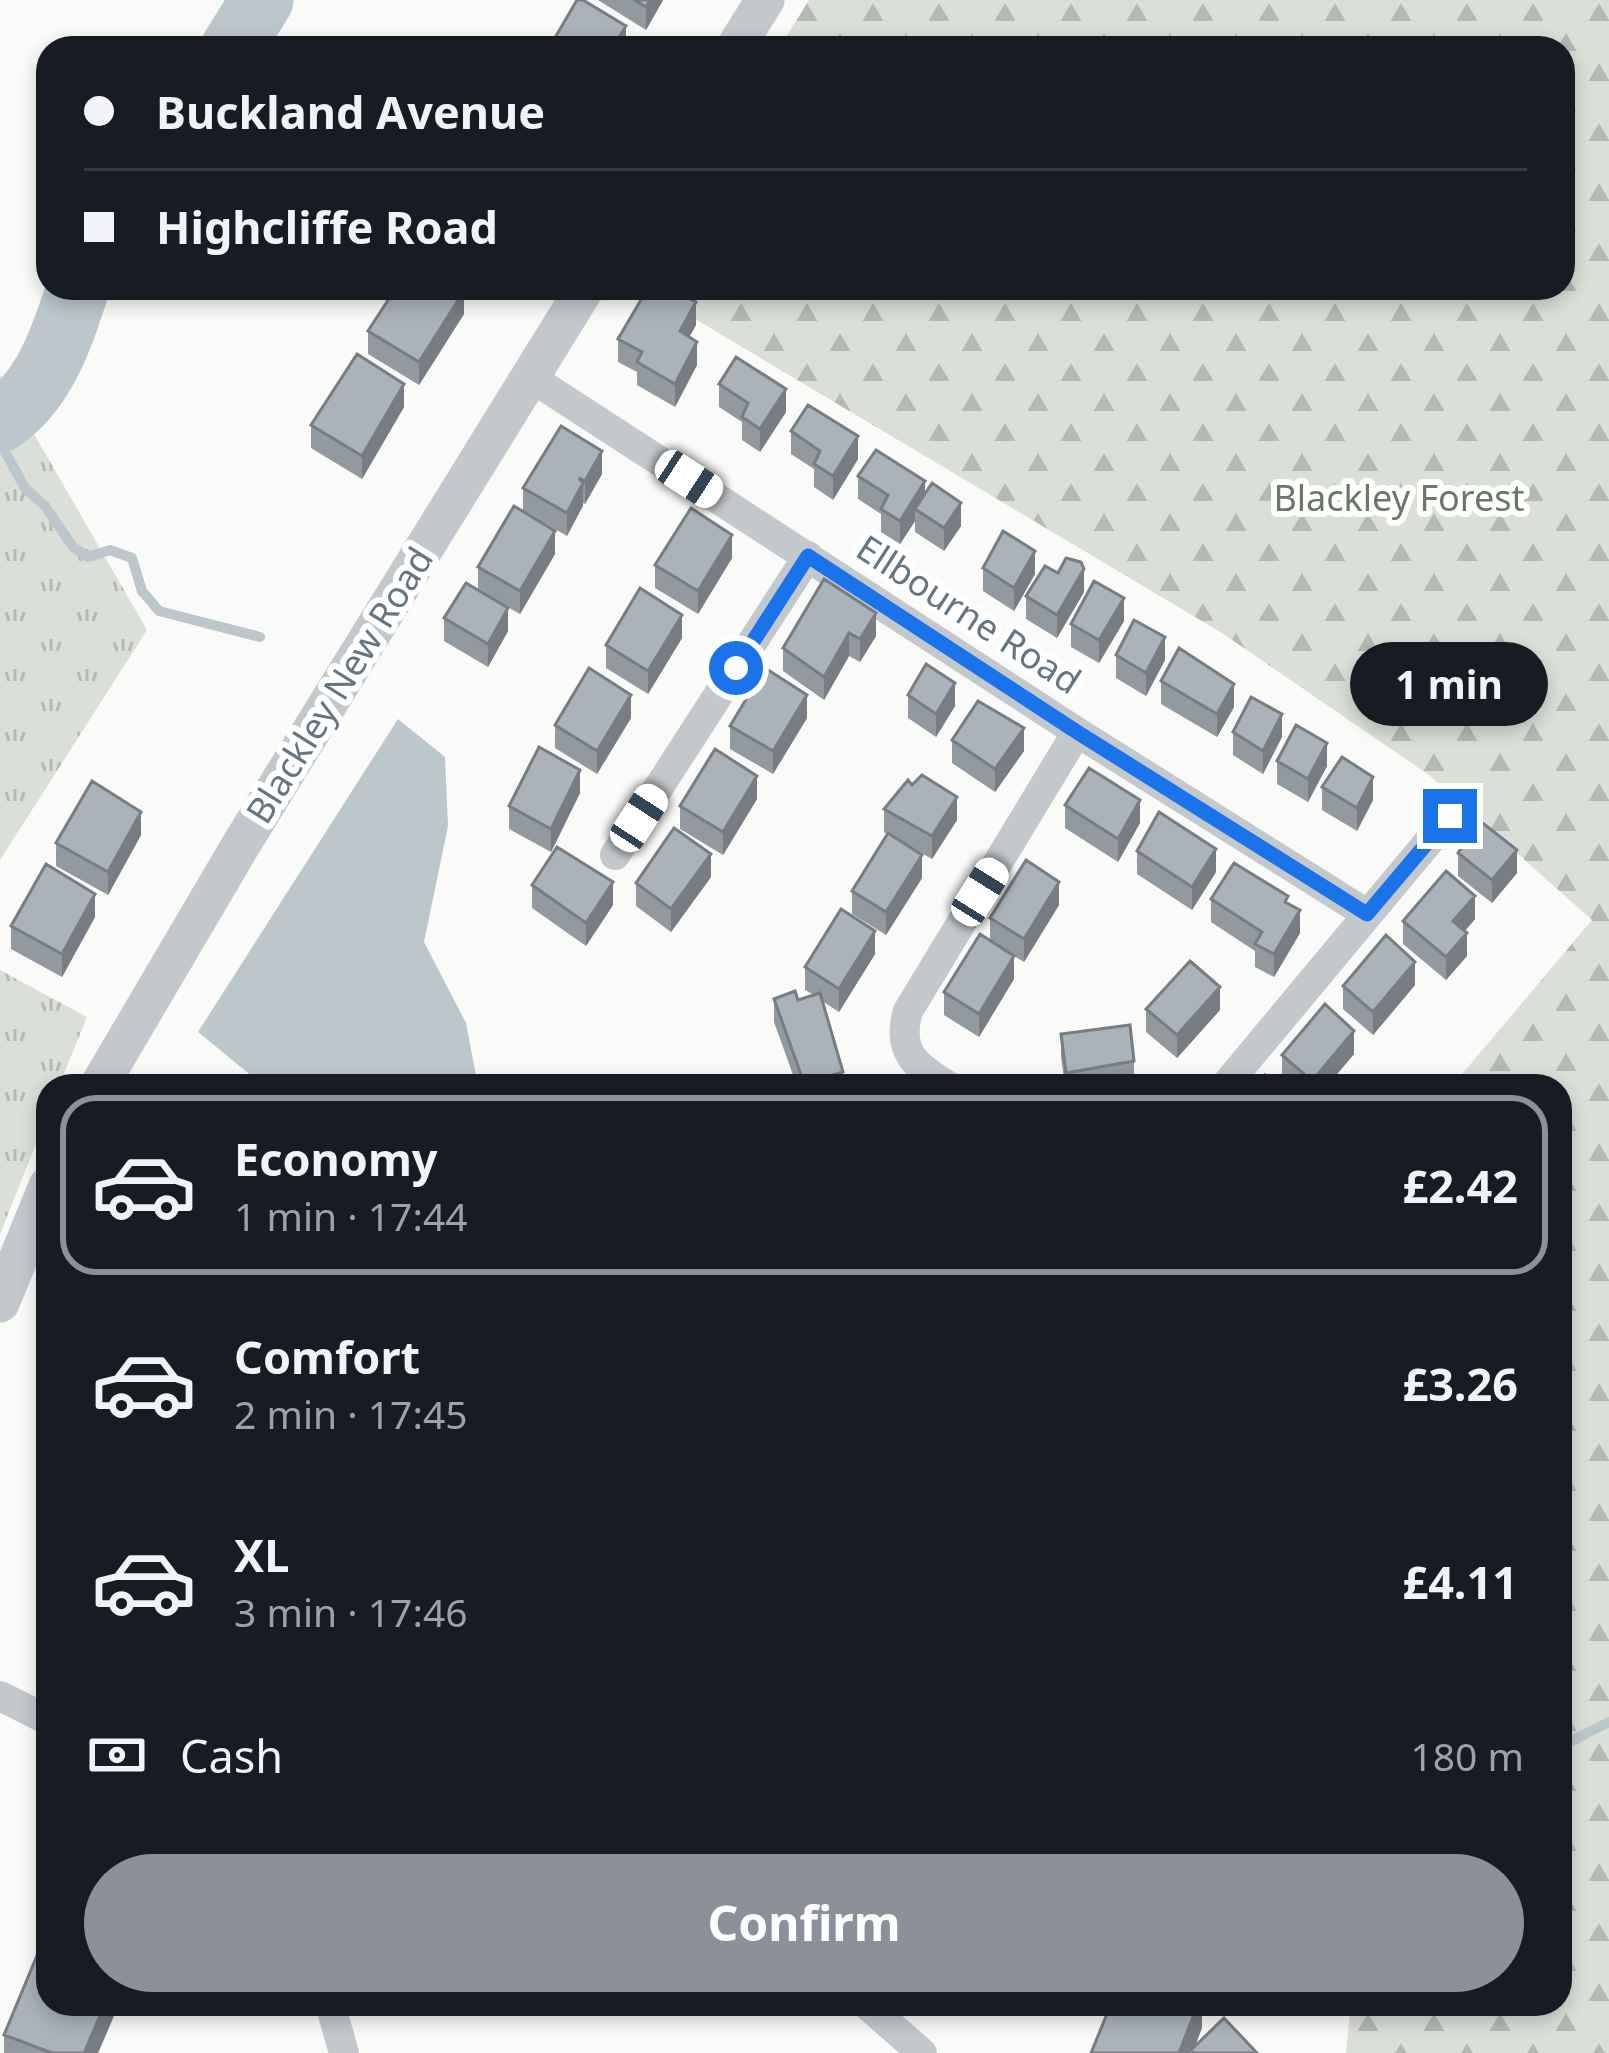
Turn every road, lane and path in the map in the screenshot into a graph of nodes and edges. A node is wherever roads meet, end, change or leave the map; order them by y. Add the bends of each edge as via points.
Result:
1 (765, 0) edge
2 (742, 36) edge
3 (578, 300) edge
4 (530, 376) junction
5 (808, 556) junction
6 (1077, 732) junction
7 (1450, 816) dead end
8 (615, 855) dead end
9 (1367, 914) junction
10 (106, 1074) edge
11 (931, 1074) edge
12 (1235, 1074) edge
13 (36, 1215) edge
14 (0, 1303) edge
15 (0, 1696) edge
16 (36, 1714) edge
17 (340, 2016) edge
18 (880, 2016) edge
19 (344, 2053) edge
20 (922, 2053) edge

1 - 2 street
3 - 4 street, Blackley New Road
4 - 5 street, Ellbourne Road
4 - 10 street, Blackley New Road
5 - 6 street, Ellbourne Road
5 - 8 street
6 - 9 street, Ellbourne Road
6 - 11 street via 908,1011 907,1049
7 - 9 street
9 - 12 street
13 - 14 street
15 - 16 street
17 - 19 street
18 - 20 street

